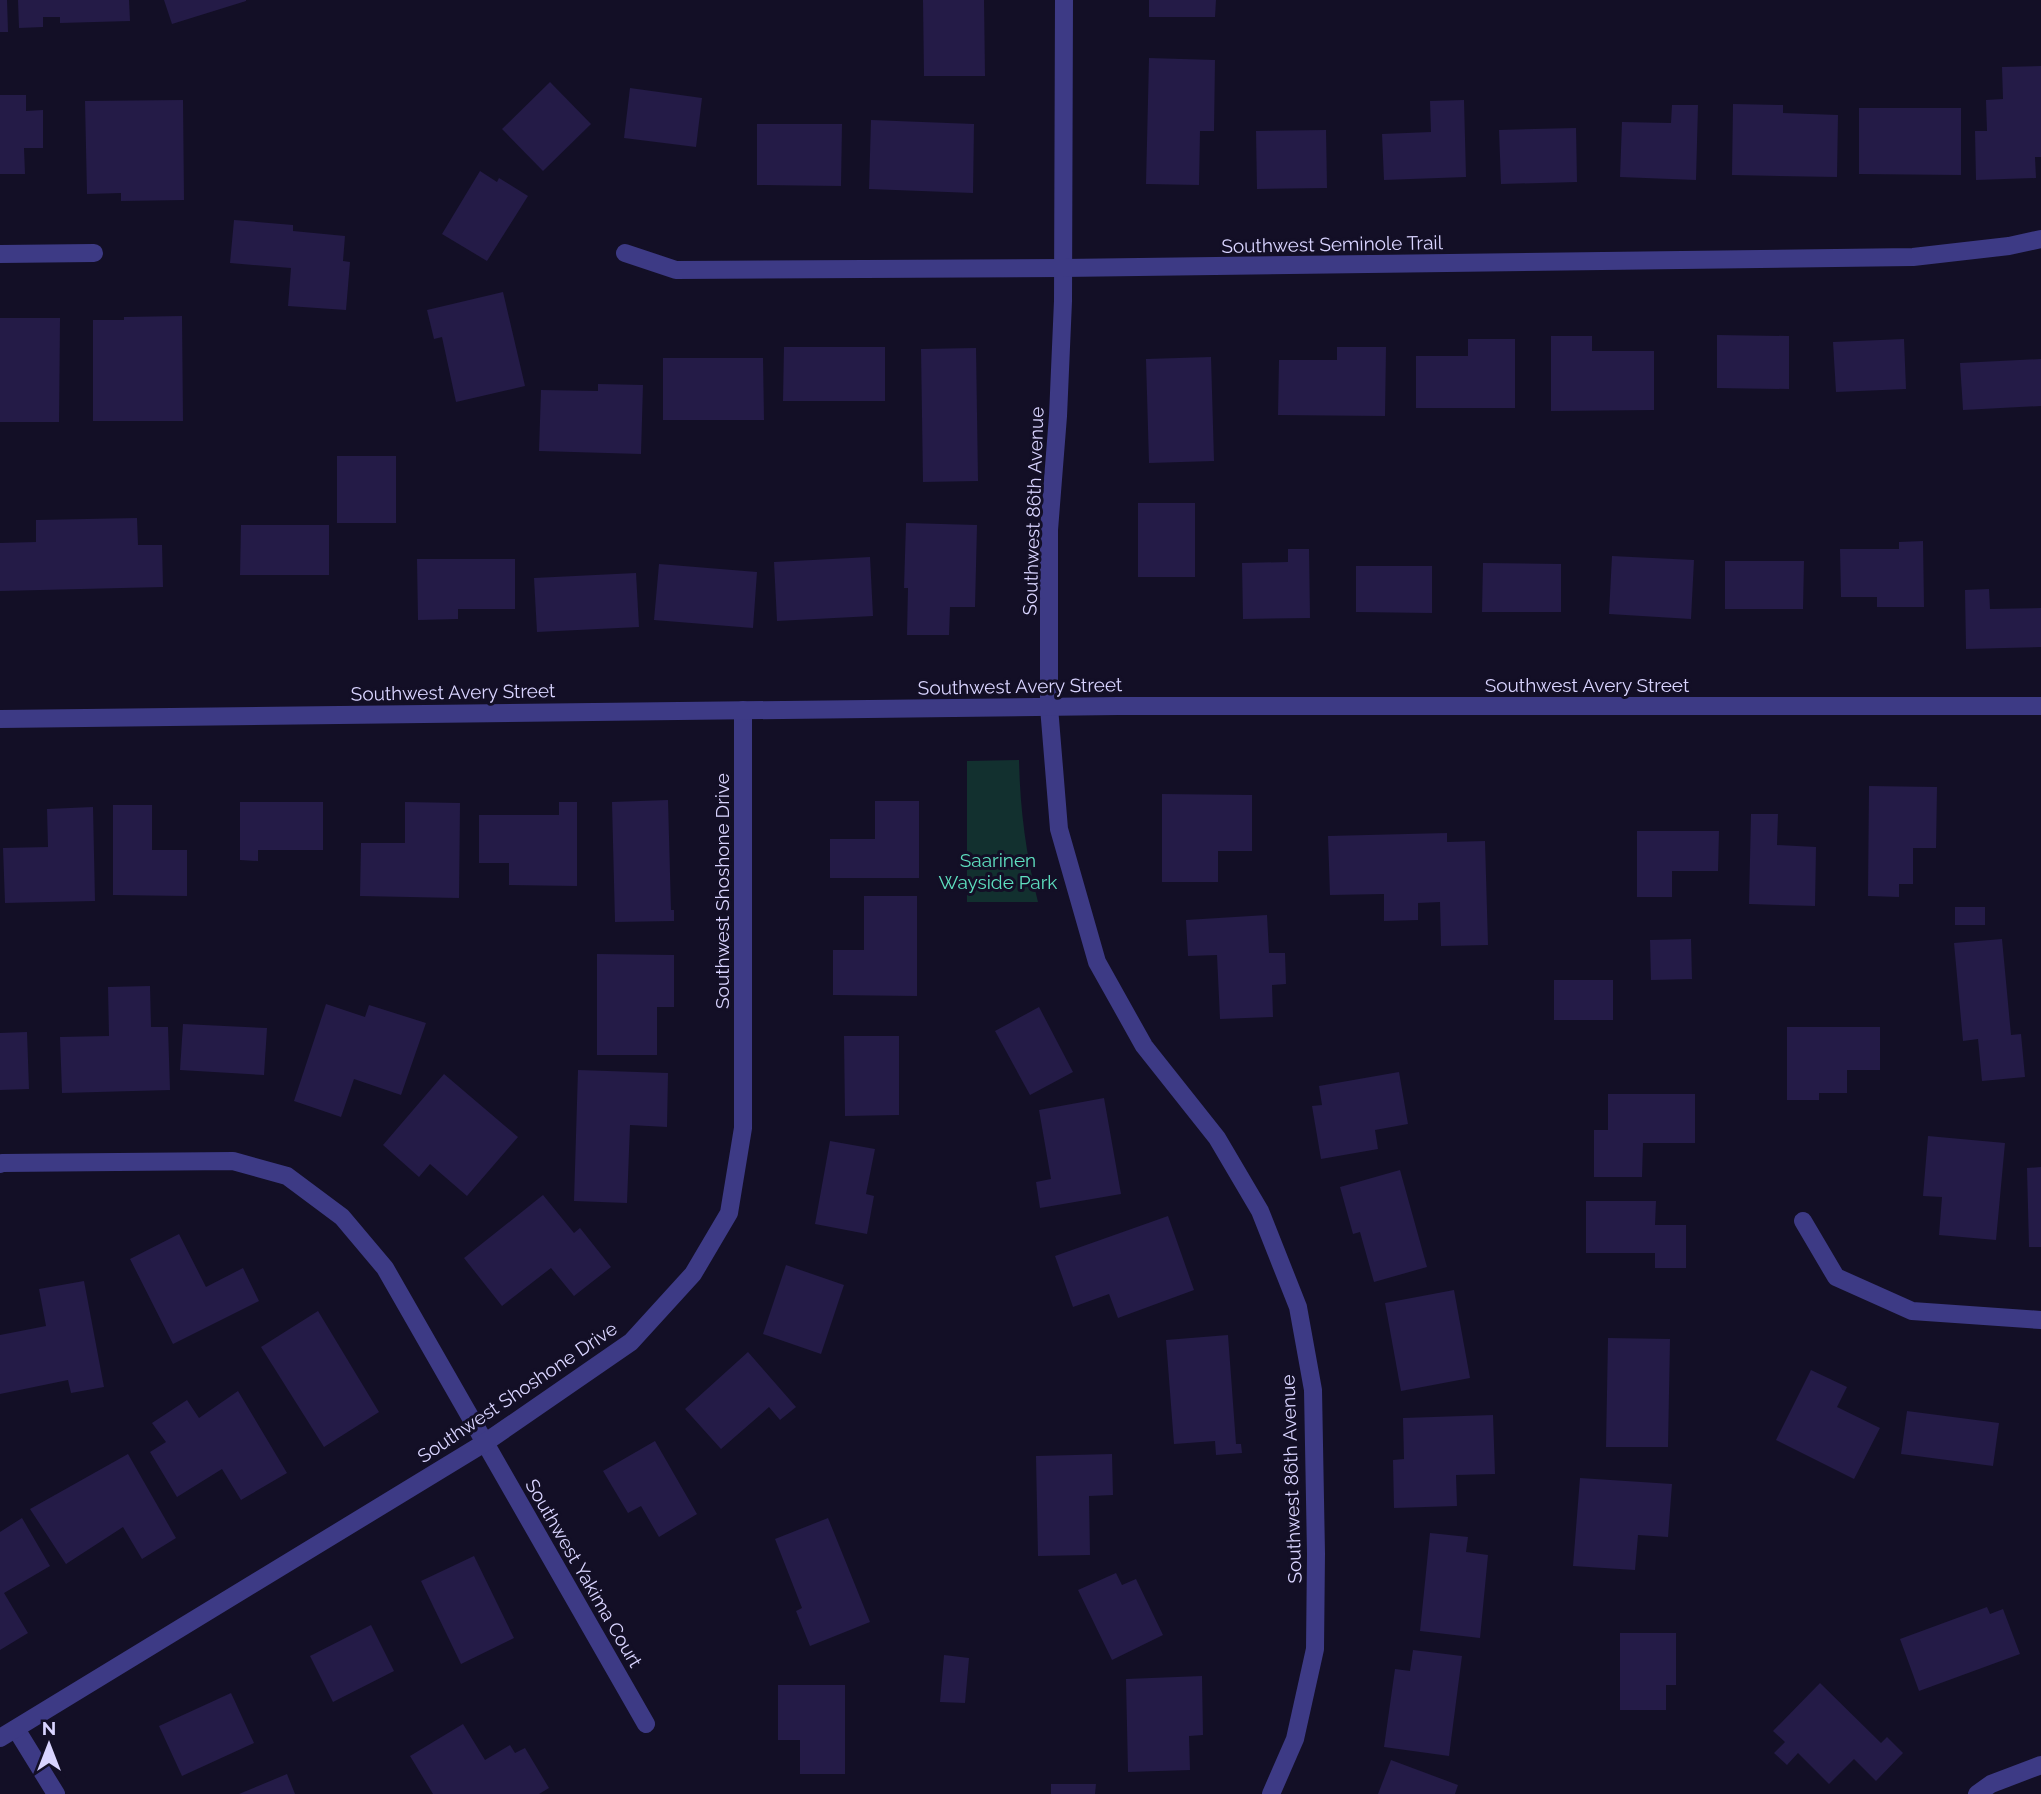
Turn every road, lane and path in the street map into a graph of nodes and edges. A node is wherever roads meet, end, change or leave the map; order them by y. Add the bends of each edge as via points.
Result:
1 (1064, 0) edge
2 (2041, 239) edge
3 (94, 253) dead end
4 (625, 253) dead end
5 (0, 254) edge
6 (1063, 268) junction
7 (2041, 706) edge
8 (1049, 707) junction
9 (743, 710) junction
10 (0, 719) edge
11 (0, 1164) edge
12 (1803, 1221) dead end
13 (2041, 1320) edge
14 (486, 1442) junction
15 (646, 1724) dead end
16 (8, 1733) edge
17 (2041, 1765) edge
18 (55, 1794) edge
19 (1270, 1794) edge
20 (1978, 1794) edge

1 - 6 street, Southwest 86th Avenue
2 - 6 street, Southwest Seminole Trail via 1913,257
3 - 5 street
4 - 6 street, Southwest Seminole Trail via 676,270
6 - 8 street, Southwest 86th Avenue via 1049,530
7 - 8 street, Southwest Avery Street
8 - 9 street, Southwest Avery Street
8 - 19 street, Southwest 86th Avenue via 1059,829 1097,962 1144,1046 1217,1138 1260,1212 1298,1307 1313,1390 1315,1649 1295,1739
9 - 10 street, Southwest Avery Street
9 - 14 street, Southwest Shoshone Drive via 743,1128 729,1213 693,1274 631,1342
11 - 14 street, Southwest Yakima Court via 233,1161 287,1176 342,1217 385,1268
12 - 13 street via 1836,1277 1912,1311
14 - 15 street, Southwest Yakima Court
14 - 16 street, Southwest Shoshone Drive
16 - 18 street
17 - 20 street via 1991,1784

